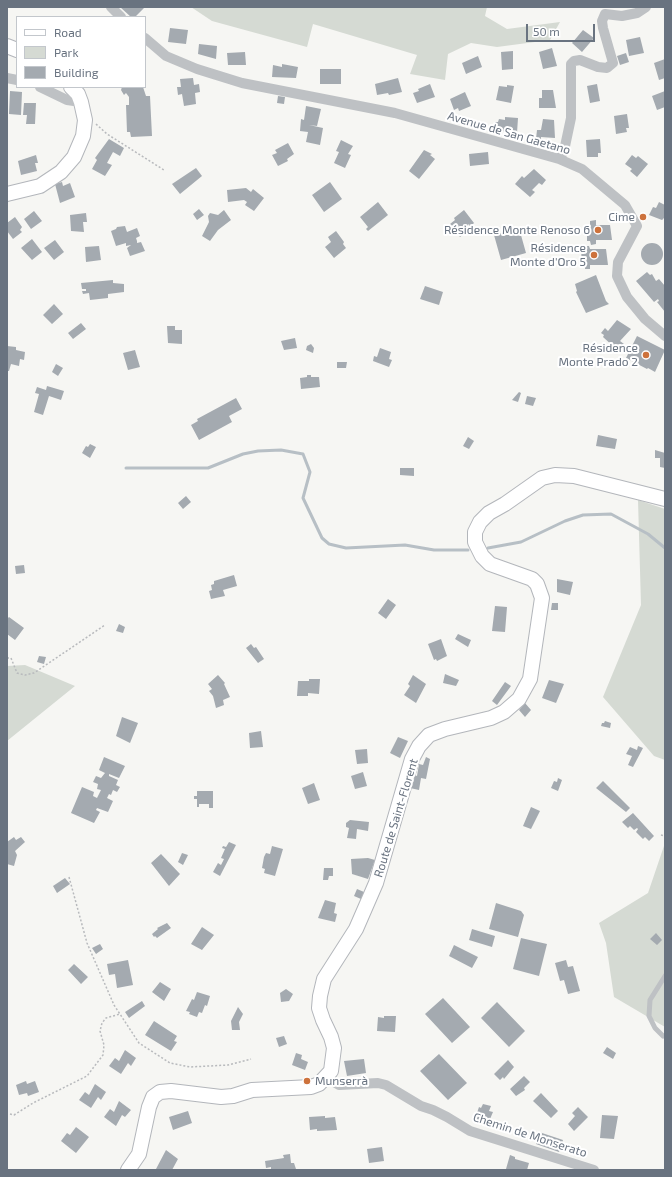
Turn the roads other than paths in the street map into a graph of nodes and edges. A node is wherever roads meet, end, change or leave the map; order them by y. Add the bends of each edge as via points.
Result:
1 (111, 7) edge
2 (646, 7) edge
3 (120, 16) edge
4 (146, 39) edge
5 (42, 88) edge
6 (72, 88) edge
7 (81, 102) junction
8 (559, 159) junction
9 (7, 194) edge
10 (665, 336) edge
11 (665, 498) edge
12 (665, 976) edge
13 (663, 1036) dead end
14 (327, 1078) junction
15 (128, 1170) edge
16 (594, 1170) edge

1 - 3 street
2 - 8 street via 637,13 622,16 605,14 602,28 613,63 607,68 580,60 571,64 571,118 564,151
4 - 8 street, Avenue de San Gaetano via 166,56 197,70 242,83 395,113
5 - 7 street via 67,100
6 - 7 main road
7 - 9 main road via 85,120 83,136 74,157 61,172 40,186
8 - 10 street, Avenue de San Gaetano via 582,169 625,204 637,226 618,262 617,276 627,297 645,319
11 - 14 main road, Route de Saint-Florent via 574,476 555,475 542,478 480,522 475,532 475,542 482,556 490,564 532,579 538,584 542,598 530,679 519,699 504,712 491,718 445,728 429,735 412,758 376,883 356,929 324,979 319,1008 334,1048 331,1071
12 - 13 lane via 650,1000 649,1008 649,1016
14 - 15 main road via 311,1087 252,1090 233,1096 160,1092 153,1097 139,1154
14 - 16 street, Chemin de Monserato via 339,1085 386,1085 470,1131

